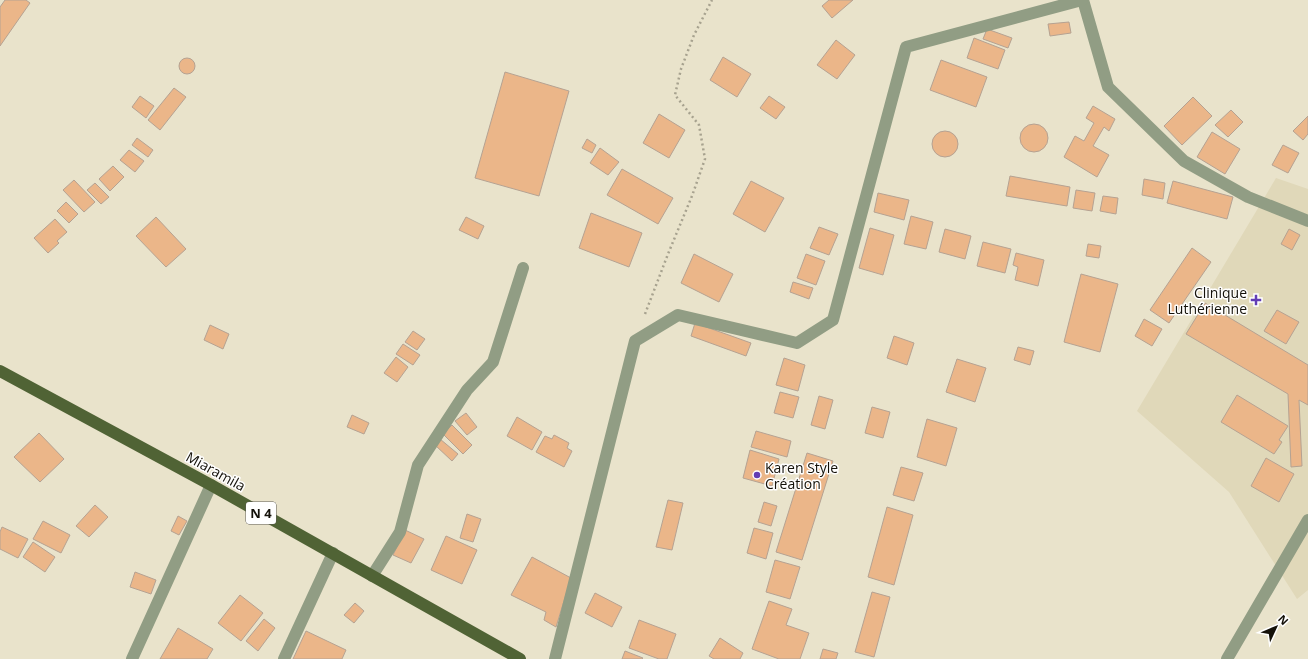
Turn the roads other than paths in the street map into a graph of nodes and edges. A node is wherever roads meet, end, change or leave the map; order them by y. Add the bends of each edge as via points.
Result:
1 (1083, 0) edge
2 (1308, 221) edge
3 (523, 268) dead end
4 (0, 371) edge
5 (211, 485) junction
6 (1308, 520) edge
7 (333, 553) junction
8 (372, 576) junction
9 (132, 659) edge
10 (284, 659) edge
11 (520, 659) edge
12 (555, 659) edge
13 (1227, 659) edge

1 - 2 street via 1108,87 1184,161 1248,197
1 - 12 street via 906,47 833,320 797,343 678,315 635,341
3 - 8 street via 493,362 467,390 418,465 400,532
4 - 5 main road, Miaramila / N 4
5 - 7 main road, Miaramila / N 4
5 - 9 street
6 - 13 street
7 - 8 main road, Miaramila / N 4
7 - 10 street
8 - 11 main road, Miaramila / N 4

